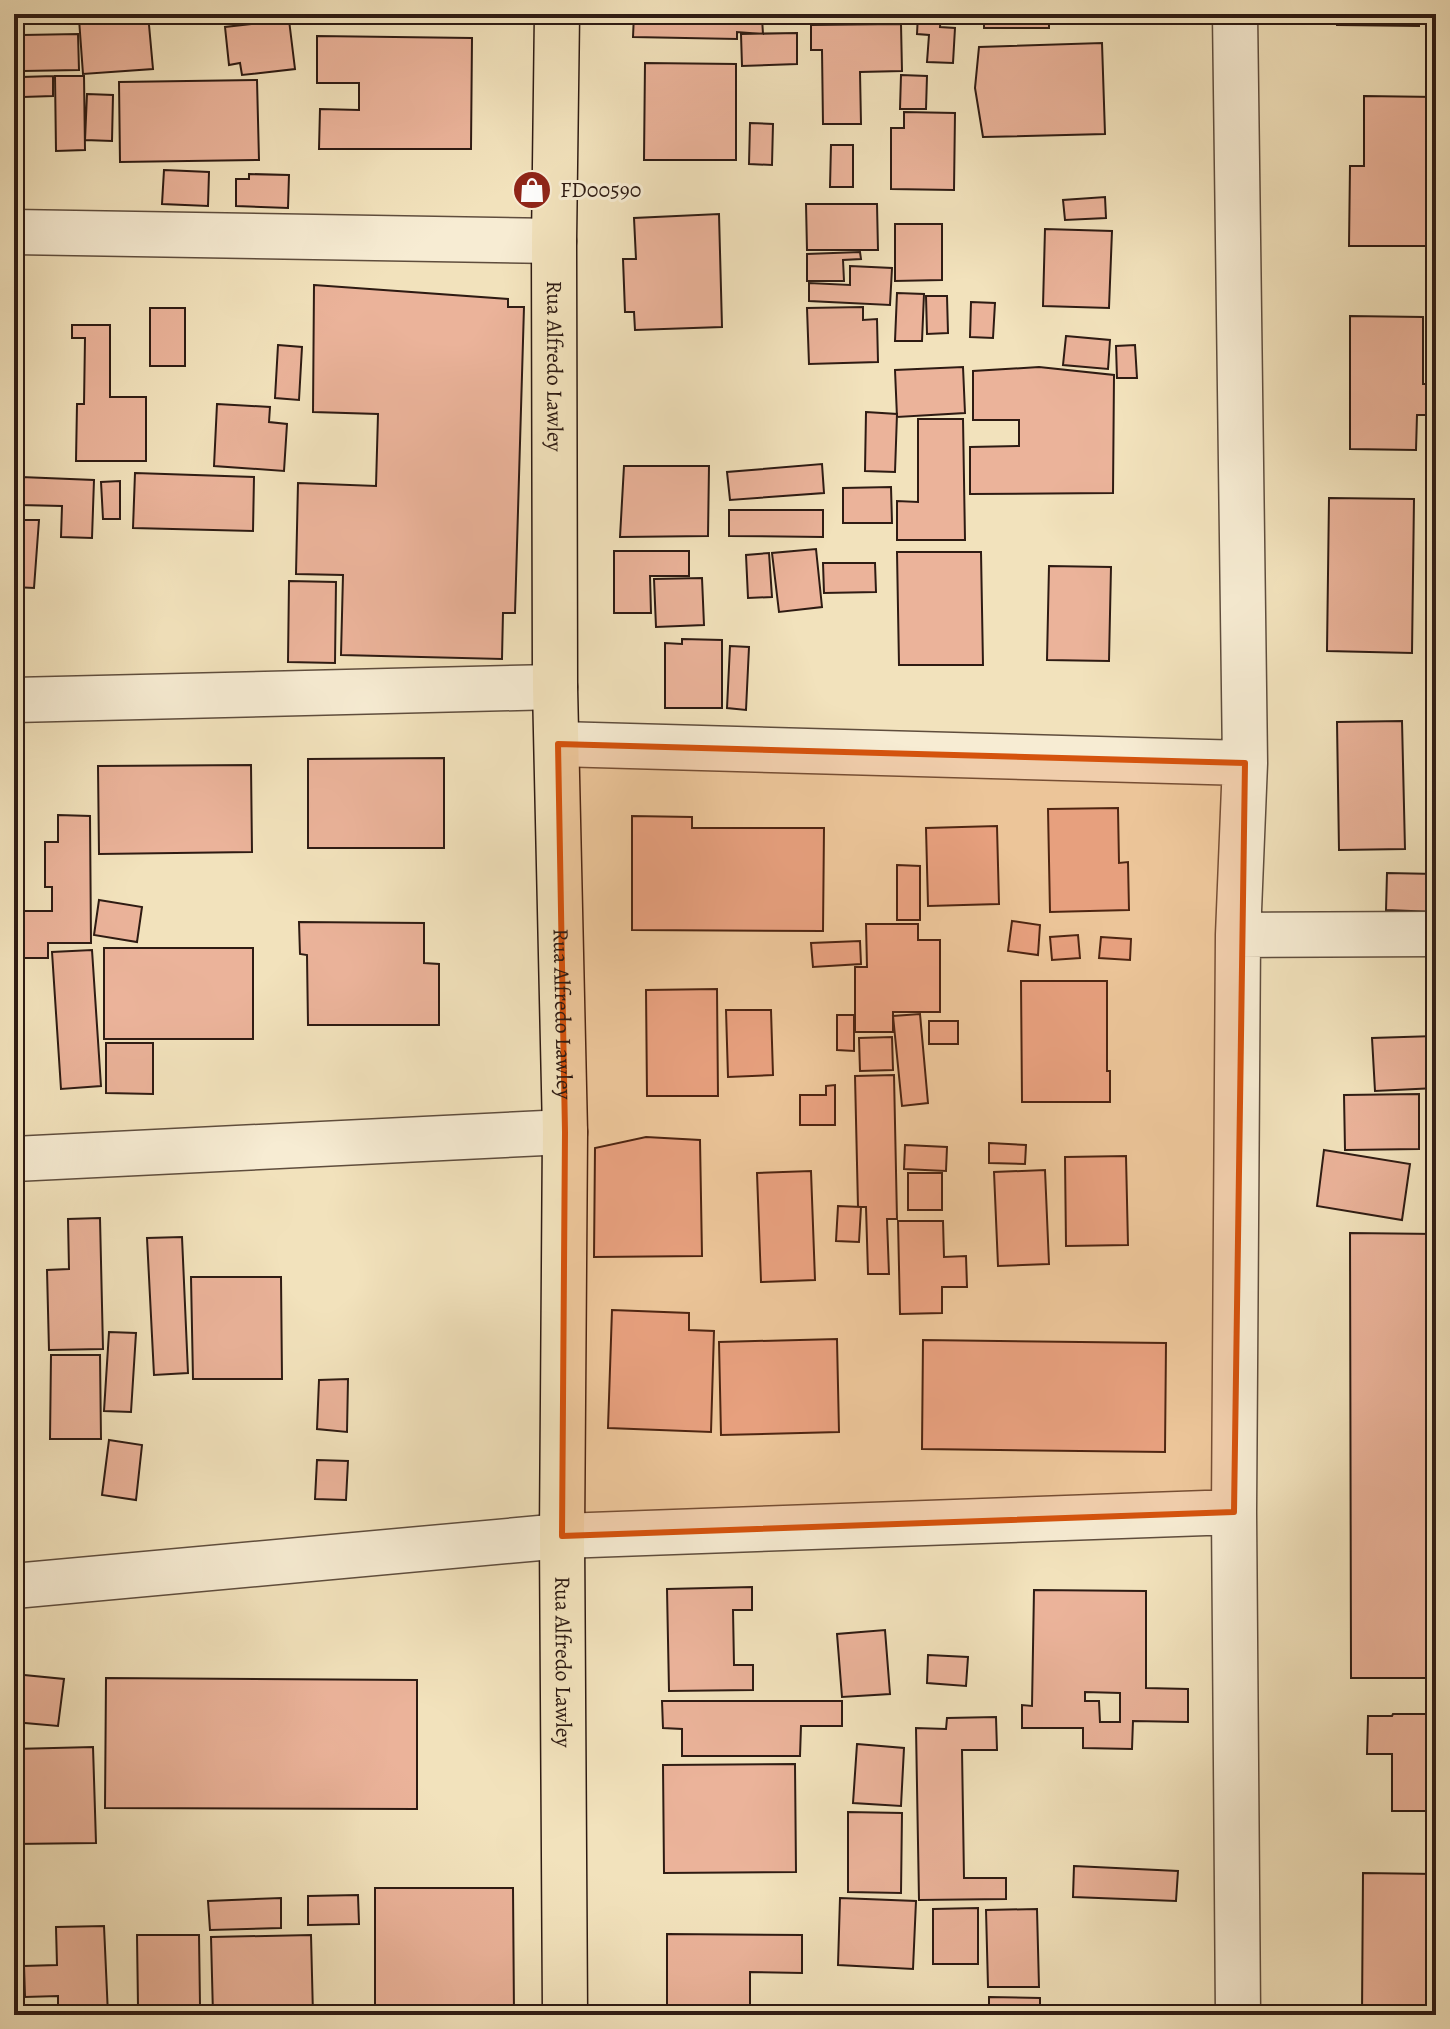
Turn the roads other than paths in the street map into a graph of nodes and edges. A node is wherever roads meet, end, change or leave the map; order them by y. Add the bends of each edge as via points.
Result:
1 (557, 14) edge
2 (1235, 14) edge
3 (14, 232) edge
4 (554, 241) junction
5 (555, 687) junction
6 (14, 700) edge
7 (558, 744) junction
8 (1245, 763) junction
9 (1436, 934) edge
10 (1238, 935) junction
11 (565, 1132) junction
12 (14, 1159) edge
13 (1234, 1512) junction
14 (562, 1536) junction
15 (14, 1586) edge
16 (565, 2015) edge
17 (1238, 2015) edge

1 - 4 main road, Rua Alfredo Lawley
2 - 8 street
3 - 4 street
4 - 5 main road, Rua Alfredo Lawley
5 - 6 street
5 - 7 main road, Rua Alfredo Lawley
7 - 8 street
7 - 11 main road, Rua Alfredo Lawley
8 - 10 street
9 - 10 street
10 - 13 street
11 - 12 street
11 - 14 main road, Rua Alfredo Lawley
13 - 14 street
13 - 17 street
14 - 15 street
14 - 16 main road, Rua Alfredo Lawley

